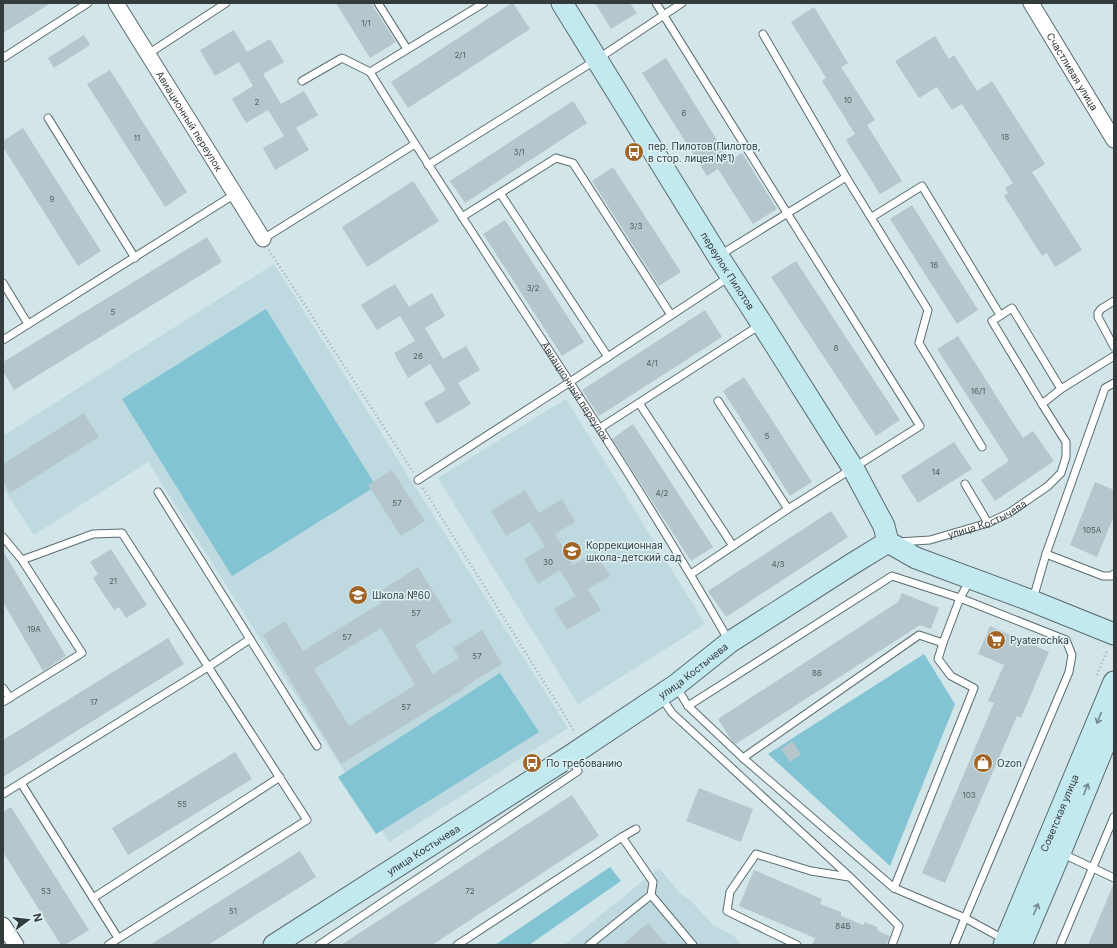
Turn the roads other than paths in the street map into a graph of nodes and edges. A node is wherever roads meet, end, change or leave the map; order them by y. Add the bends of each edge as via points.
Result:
1 (88, 3) edge
2 (116, 3) edge
3 (226, 3) edge
4 (378, 3) edge
5 (484, 3) edge
6 (562, 3) edge
7 (656, 3) edge
8 (682, 3) edge
9 (1031, 3) edge
10 (664, 15) junction
11 (763, 34) dead end
12 (407, 49) junction
13 (148, 54) junction
14 (3, 58) edge
15 (596, 60) junction
16 (370, 72) junction
17 (302, 81) dead end
18 (48, 118) dead end
19 (1114, 140) edge
20 (415, 144) junction
21 (428, 165) junction
22 (846, 177) junction
23 (500, 193) junction
24 (235, 194) junction
25 (787, 213) junction
26 (872, 217) junction
27 (462, 218) junction
28 (263, 239) joint
29 (718, 256) junction
30 (135, 258) junction
31 (731, 276) junction
32 (3, 283) edge
33 (1114, 301) edge
34 (671, 315) junction
35 (1000, 315) junction
36 (28, 324) junction
37 (762, 324) junction
38 (3, 340) edge
39 (1114, 347) edge
40 (1114, 356) edge
41 (608, 357) junction
42 (570, 382) junction
43 (1114, 383) edge
44 (1061, 389) junction
45 (718, 401) dead end
46 (639, 403) junction
47 (1042, 404) junction
48 (600, 428) junction
49 (982, 447) dead end
50 (853, 468) junction
51 (418, 480) road end
52 (965, 484) dead end
53 (158, 492) dead end
54 (788, 509) junction
55 (988, 523) junction
56 (3, 538) edge
57 (888, 542) junction
58 (733, 546) junction
59 (1046, 554) junction
60 (22, 560) junction
61 (691, 574) junction
62 (1114, 574) edge
63 (971, 578) junction
64 (960, 598) junction
65 (1032, 601) junction
66 (1114, 634) edge
67 (250, 639) junction
68 (730, 642) junction
69 (943, 643) junction
70 (208, 667) junction
71 (1114, 682) edge
72 (3, 688) edge
73 (668, 690) junction
74 (10, 698) junction
75 (3, 702) edge
76 (688, 706) junction
77 (1114, 721) edge
78 (317, 746) dead end
79 (577, 751) junction
80 (743, 758) junction
81 (280, 778) junction
82 (21, 783) junction
83 (3, 794) edge
84 (1114, 817) edge
85 (636, 829) dead end
86 (622, 837) junction
87 (1053, 850) junction
88 (1092, 869) junction
89 (850, 877) junction
90 (1114, 878) edge
91 (894, 888) junction
92 (651, 895) junction
93 (93, 898) junction
94 (965, 918) junction
95 (3, 925) edge
96 (118, 938) junction
97 (1010, 944) edge
98 (16, 945) edge
99 (108, 945) edge
100 (274, 945) edge
101 (319, 945) edge
102 (458, 945) edge
103 (589, 945) edge
104 (693, 945) edge
105 (797, 945) edge
106 (892, 945) edge
107 (954, 945) edge
108 (1060, 945) edge

1 - 14 lane
2 - 13 street, Авиационный переулок
3 - 13 lane
4 - 12 lane
5 - 12 lane
6 - 15 main road, переулок Пилотов
7 - 10 lane
8 - 10 lane
9 - 19 street, Счастливая улица
10 - 15 lane
10 - 25 lane
11 - 22 lane
12 - 16 lane
13 - 24 street, Авиационный переулок
15 - 21 lane
15 - 29 main road, переулок Пилотов
16 - 17 lane via 342,58
16 - 20 lane, Авиационный переулок
18 - 30 lane
20 - 21 lane, Авиационный переулок
20 - 28 lane
21 - 27 lane, Авиационный переулок
22 - 25 lane
22 - 26 lane
23 - 27 lane
23 - 34 lane via 556,158 573,163
23 - 41 lane
24 - 28 street, Авиационный переулок
24 - 30 lane
25 - 29 lane
25 - 50 lane via 920,426
26 - 35 lane via 922,186
26 - 49 lane via 928,310 919,343
27 - 42 lane, Авиационный переулок
29 - 31 main road, переулок Пилотов
30 - 36 lane
31 - 34 lane
31 - 37 main road, переулок Пилотов
32 - 36 lane
33 - 39 lane via 1098,312 1098,317
34 - 41 lane
35 - 44 lane via 1012,308
35 - 47 lane, улица Костычева via 992,321
36 - 38 lane
37 - 46 lane
37 - 50 main road, переулок Пилотов
40 - 44 lane
41 - 42 lane
42 - 48 lane, Авиационный переулок
42 - 51 lane
43 - 59 lane via 1105,388
44 - 47 lane
45 - 54 lane
46 - 48 lane
46 - 58 lane
47 - 55 lane, улица Костычева via 1066,442 1066,457 1061,473 1042,491 1009,513
48 - 61 lane, Авиационный переулок
50 - 54 lane
50 - 57 main road, переулок Пилотов via 884,526
52 - 55 lane
53 - 67 lane
54 - 58 lane
55 - 57 lane, улица Костычева via 930,540
56 - 60 lane
57 - 63 main road via 916,558
57 - 68 main road, улица Костычева
58 - 61 lane
59 - 62 lane via 1102,576
59 - 65 lane
60 - 70 lane via 93,534 122,533
60 - 74 lane via 82,653
61 - 68 lane, Авиационный переулок
63 - 64 lane
63 - 65 main road
64 - 69 lane
64 - 76 lane via 892,576
64 - 94 lane via 1066,640 1072,655 1069,672
65 - 66 main road
67 - 70 lane
67 - 78 lane
68 - 73 main road, улица Костычева
69 - 80 lane via 919,635
69 - 91 lane via 938,658 942,664 951,676 974,688
70 - 81 lane
70 - 82 lane
71 -> 87 main road, Советская улица
72 - 74 lane
73 - 76 lane
73 - 79 main road, улица Костычева
73 - 89 lane via 672,713
74 - 75 lane
76 - 80 lane
87 -> 77 main road, Советская улица
79 - 100 main road, улица Костычева
79 - 101 lane via 578,771
80 - 91 lane
81 - 93 lane
81 - 96 lane via 307,820
82 - 83 lane
82 - 93 lane
84 - 88 lane
85 - 86 lane
86 - 92 lane via 653,882
86 - 102 lane
87 - 88 lane
87 - 97 main road, Советская улица
88 - 90 lane
88 - 108 lane
89 - 105 lane via 811,871 756,854 730,892 727,911
89 - 106 lane via 899,926
91 - 94 lane
92 - 103 lane
92 - 104 lane
93 - 96 lane
94 - 97 lane
94 - 107 lane
95 - 98 street
96 - 99 lane

